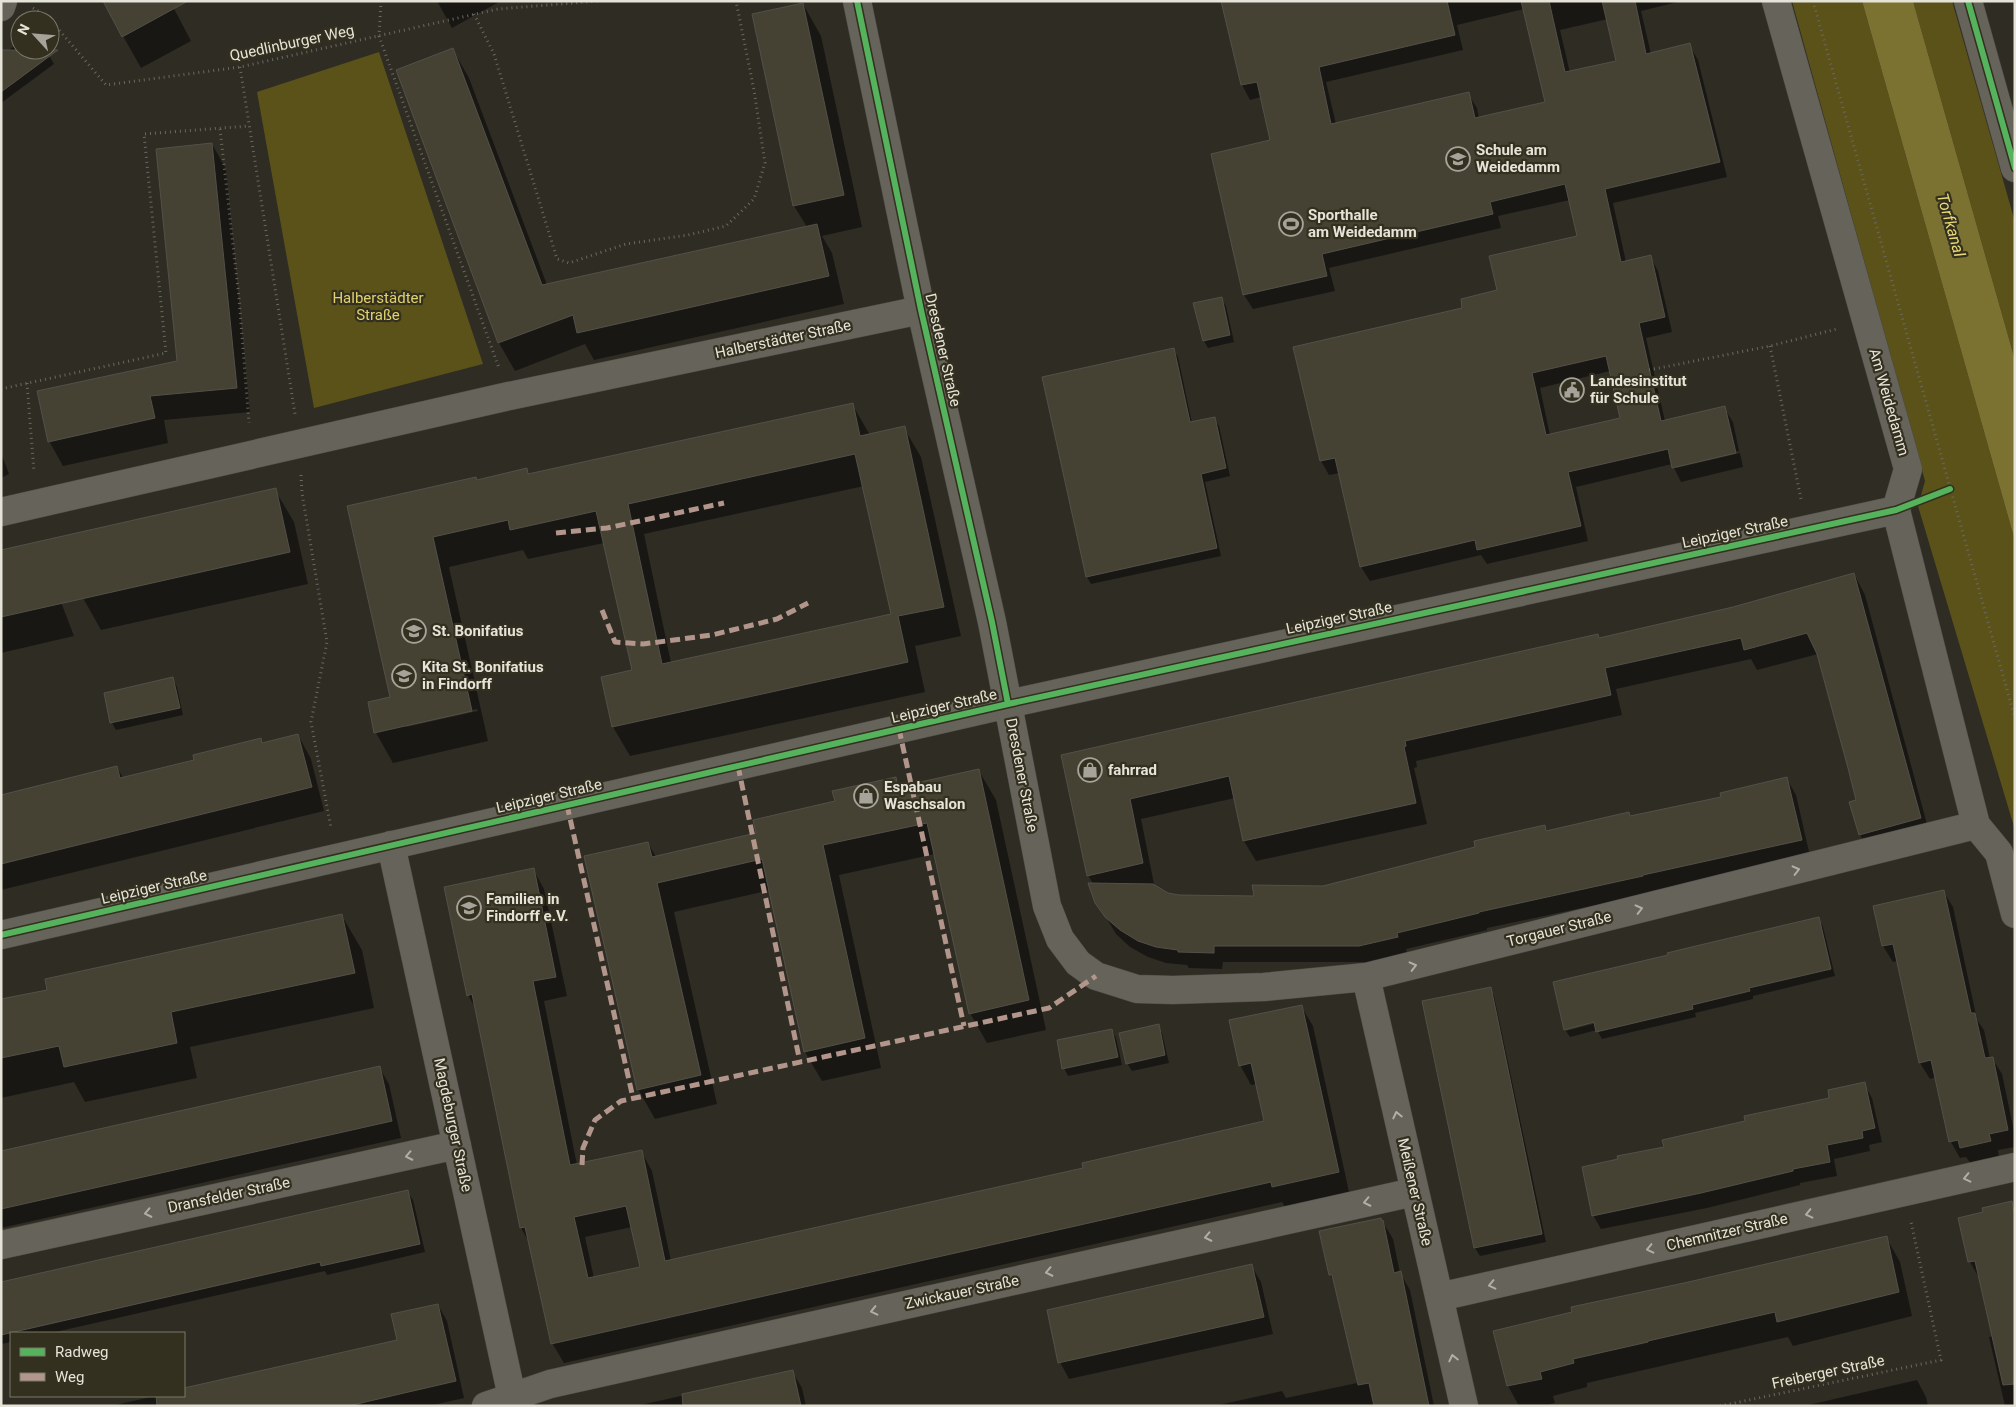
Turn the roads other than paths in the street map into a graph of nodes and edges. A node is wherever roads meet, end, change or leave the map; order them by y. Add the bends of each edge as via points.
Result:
1 (2, 1) edge
2 (857, 1) edge
3 (1776, 1) edge
4 (1968, 1) edge
5 (1, 7) edge
6 (2015, 168) edge
7 (921, 310) junction
8 (1896, 510) junction
9 (1, 512) edge
10 (1008, 704) junction
11 (1976, 825) junction
12 (391, 845) junction
13 (2015, 914) edge
14 (1, 935) edge
15 (1096, 976) joint
16 (1366, 977) junction
17 (457, 1145) junction
18 (2015, 1167) edge
19 (1414, 1192) junction
20 (1, 1245) edge
21 (1439, 1297) junction
22 (513, 1402) edge
23 (486, 1406) edge
24 (1464, 1406) edge

1 - 5 street
2 - 7 street, Dresdener Straße
3 - 8 street, Am Weidedamm via 1908,469
4 - 6 street
7 - 9 street, Halberstädter Straße via 509,396
7 - 10 street, Dresdener Straße
8 - 10 street, Leipziger Straße
8 - 11 street
10 - 12 street, Leipziger Straße
10 - 15 street, Dresdener Straße via 1047,906 1060,939 1078,963
11 - 13 street via 1999,853
16 -> 11 street, Torgauer Straße
12 - 14 street, Leipziger Straße
12 - 17 street, Magdeburger Straße
15 - 16 street, Torgauer Straße via 1136,989 1172,990 1264,987
19 -> 16 street, Meißener Straße
17 -> 20 street, Dransfelder Straße
17 - 22 street, Magdeburger Straße
18 -> 21 street, Chemnitzer Straße
19 - 21 street, Meißener Straße
19 -> 22 street, Zwickauer Straße via 560,1382
24 -> 21 street, Meißener Straße
22 - 23 street, Zwickauer Straße

